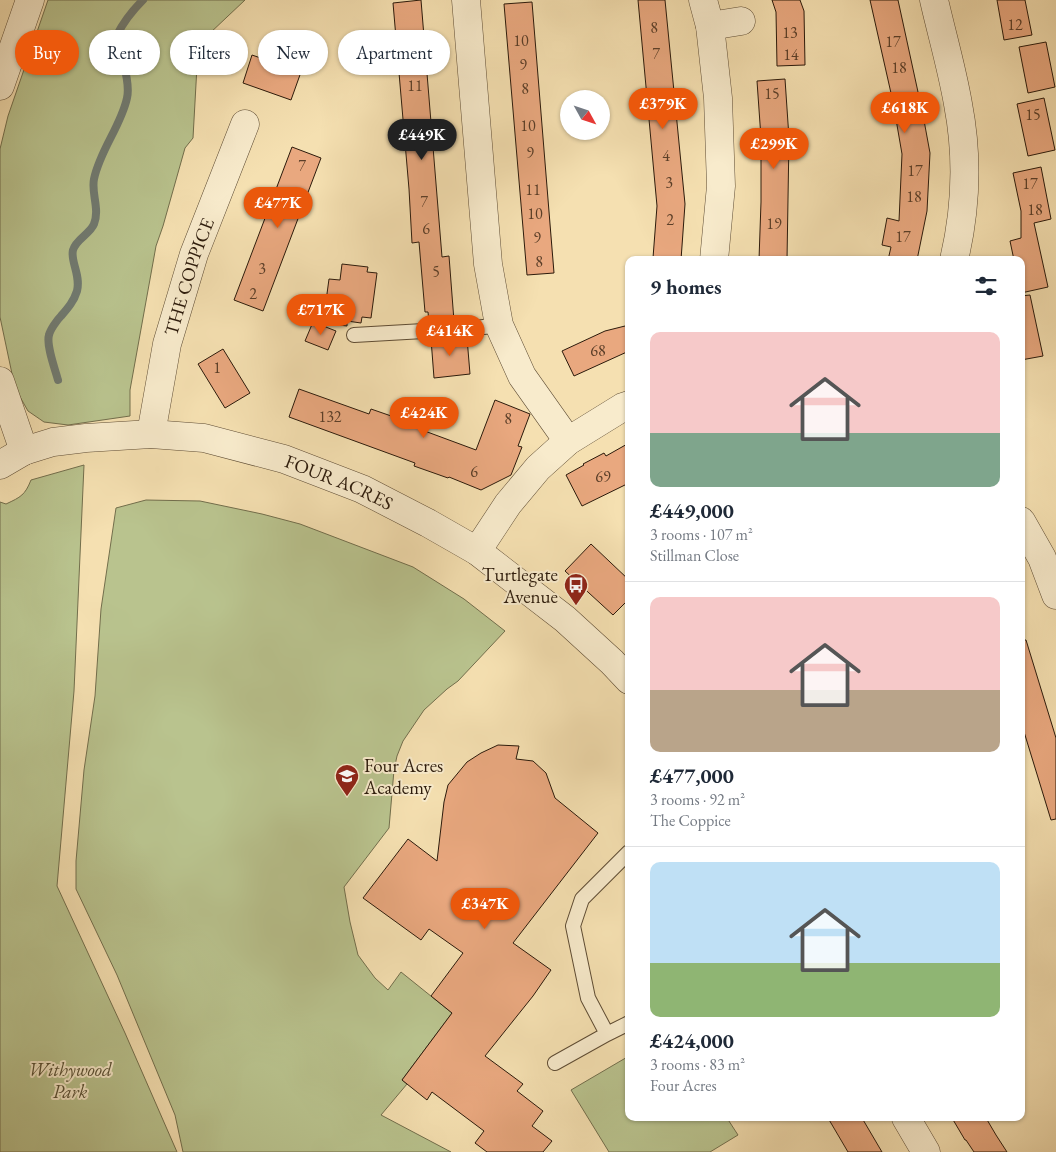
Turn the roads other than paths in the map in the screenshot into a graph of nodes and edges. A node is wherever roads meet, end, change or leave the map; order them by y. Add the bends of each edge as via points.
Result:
1 (30, 0) edge
2 (466, 0) edge
3 (703, 0) edge
4 (934, 0) edge
5 (741, 21) dead end
6 (710, 26) junction
7 (0, 86) edge
8 (245, 124) dead end
9 (714, 256) edge
10 (955, 256) edge
11 (499, 325) junction
12 (354, 335) dead end
13 (0, 381) edge
14 (625, 406) edge
15 (151, 434) junction
16 (568, 441) junction
17 (24, 452) junction
18 (0, 465) edge
19 (1025, 528) edge
20 (477, 551) junction
21 (1056, 595) edge
22 (625, 676) edge
23 (625, 856) edge
24 (625, 1025) edge
25 (607, 1034) junction
26 (556, 1063) dead end
27 (908, 1121) edge
28 (926, 1152) edge

1 - 7 street
2 - 11 street via 488,264
3 - 6 street
4 - 10 street via 959,105 964,150 964,192
5 - 6 street
6 - 9 street via 718,98 721,186
8 - 15 street, THE COPPICE via 183,290 167,344
11 - 12 lane
11 - 16 street via 522,376
13 - 17 street
14 - 16 street
15 - 17 street, FOUR ACRES via 54,442
15 - 20 street, FOUR ACRES via 204,438 284,459 362,489
16 - 20 street via 538,468 508,504
17 - 18 street, FOUR ACRES
19 - 21 street via 1042,558
20 - 22 street, FOUR ACRES via 565,619
23 - 25 lane via 582,899 573,926 588,998
24 - 25 lane
25 - 26 lane
27 - 28 street

